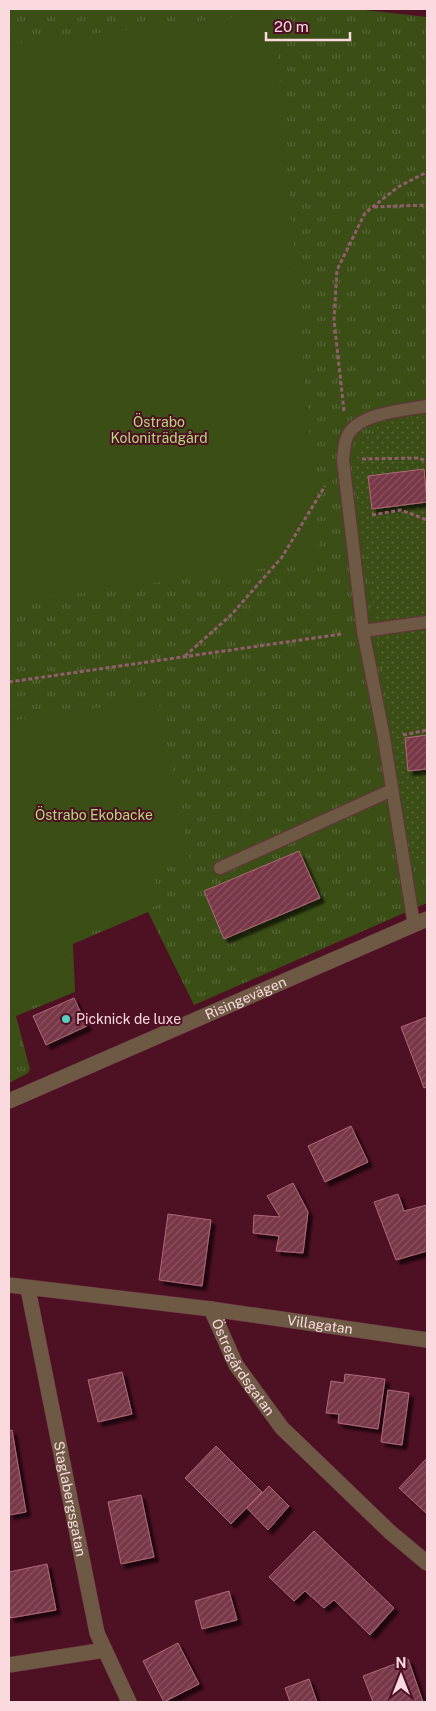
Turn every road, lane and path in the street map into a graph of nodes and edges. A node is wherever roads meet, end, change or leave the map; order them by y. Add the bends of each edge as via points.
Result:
1 (427, 172) edge
2 (427, 205) edge
3 (373, 207) junction
4 (427, 406) edge
5 (347, 436) junction
6 (343, 460) junction
7 (427, 462) edge
8 (372, 515) dead end
9 (427, 520) edge
10 (427, 622) edge
11 (363, 631) junction
12 (185, 656) junction
13 (9, 682) edge
14 (392, 790) junction
15 (220, 868) dead end
16 (421, 922) edge
17 (9, 1101) edge
18 (9, 1285) edge
19 (28, 1289) junction
20 (211, 1309) junction
21 (427, 1340) edge
22 (427, 1563) edge
23 (105, 1650) junction
24 (9, 1665) edge
25 (129, 1702) edge

1 - 3 path
2 - 3 path
3 - 5 path via 365,213 337,270 334,320
4 - 5 lane via 363,420
5 - 6 lane
6 - 7 path via 420,458
6 - 11 lane
6 - 12 path via 282,557 232,614
8 - 9 path via 400,510
10 - 11 lane
11 - 12 path
11 - 14 lane
12 - 13 path
14 - 15 lane
14 - 16 lane
16 - 17 street, Risingevägen
18 - 19 street, Östregårdsgatan
19 - 20 street, Östregårdsgatan
19 - 23 street, Staglabergsgatan via 97,1633
20 - 21 street, Villagatan
20 - 22 street, Östregårdsgatan via 236,1365 282,1428 390,1532
23 - 24 street
23 - 25 street, Staglabergsgatan

